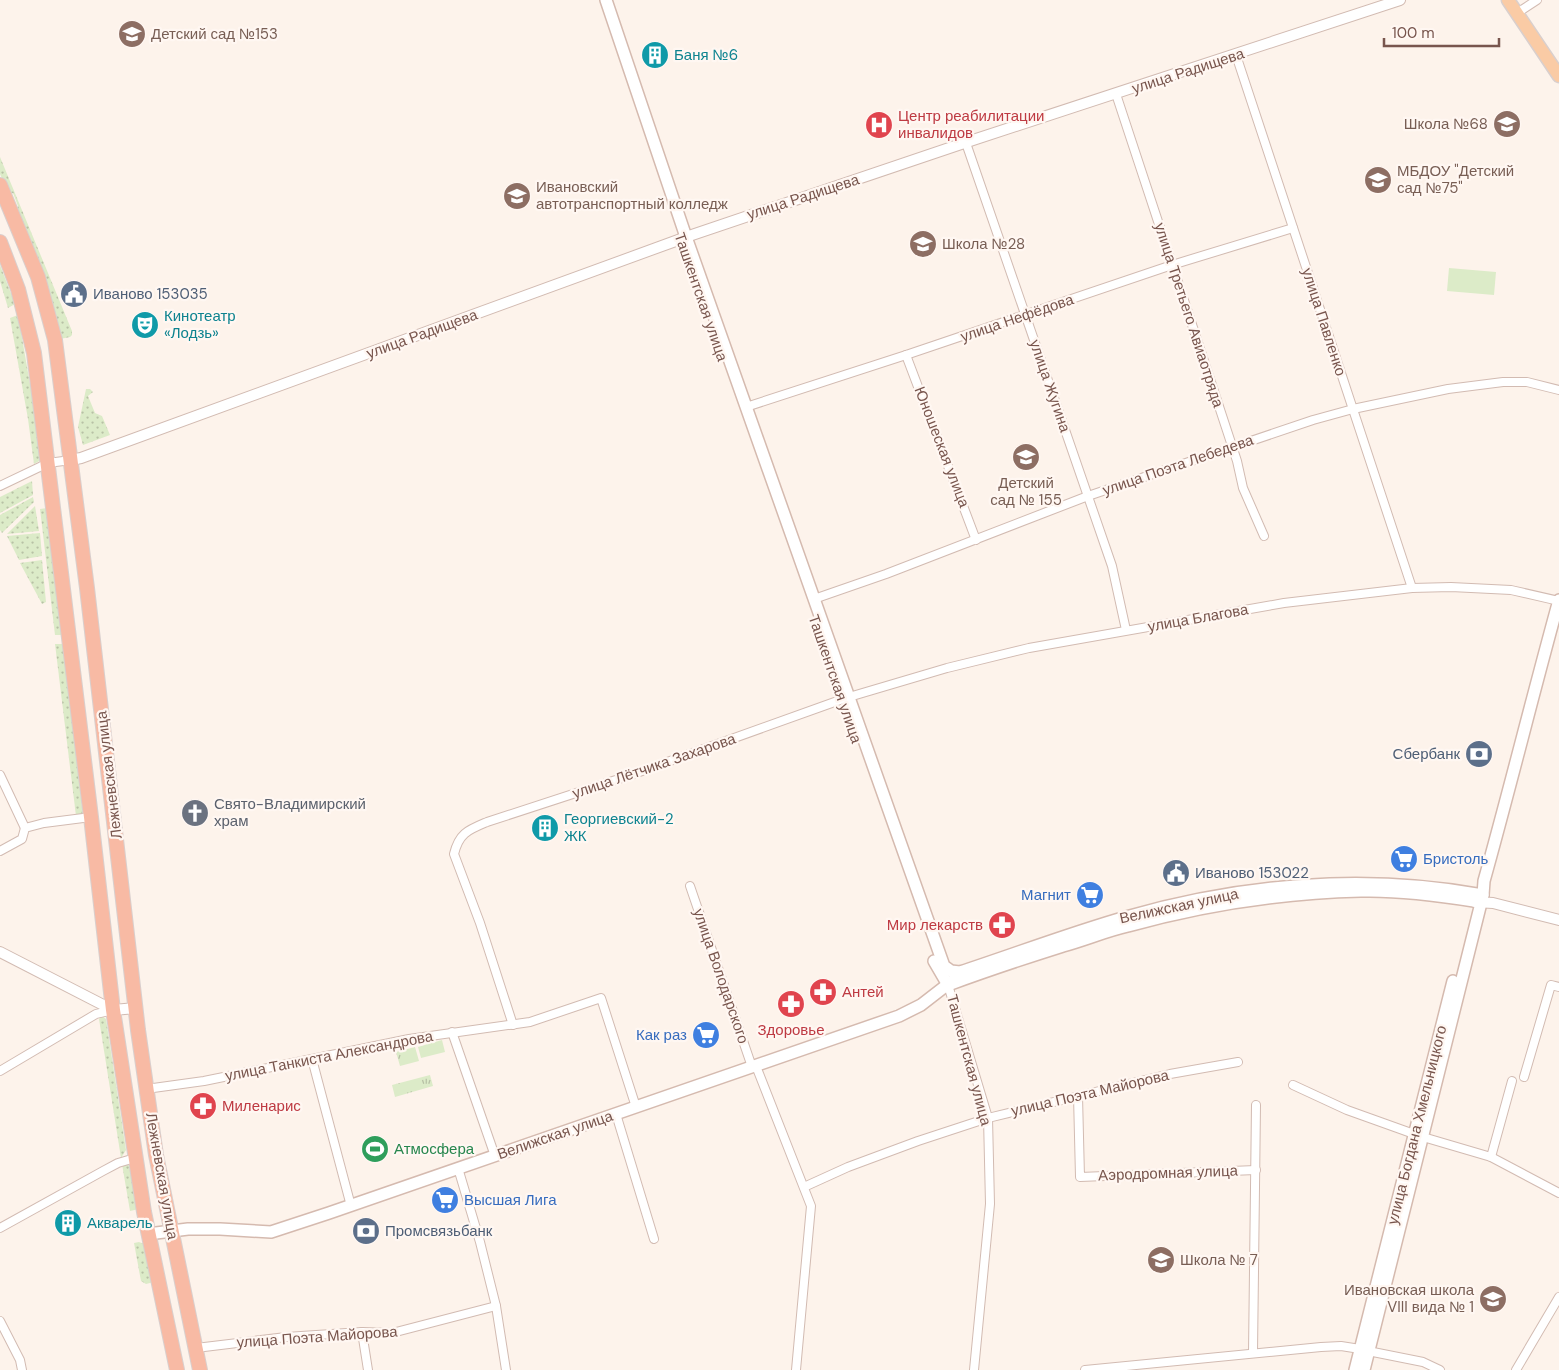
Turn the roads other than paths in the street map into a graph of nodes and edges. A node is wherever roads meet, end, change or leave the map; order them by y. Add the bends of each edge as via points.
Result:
1 (598, 0) edge
2 (606, 0) edge
3 (1400, 0) edge
4 (1508, 0) edge
5 (1537, 0) edge
6 (1517, 13) junction
7 (1236, 55) junction
8 (1559, 76) edge
9 (1116, 94) junction
10 (966, 143) junction
11 (0, 185) edge
12 (1293, 228) junction
13 (684, 238) junction
14 (0, 242) edge
15 (1172, 266) junction
16 (1025, 315) junction
17 (906, 355) junction
18 (1559, 390) edge
19 (743, 408) junction
20 (1353, 409) junction
21 (1232, 446) junction
22 (70, 460) junction
23 (48, 463) junction
24 (0, 486) edge
25 (1088, 496) junction
26 (1264, 536) dead end
27 (976, 540) junction
28 (1412, 588) junction
29 (811, 600) junction
30 (1559, 601) edge
31 (1126, 630) junction
32 (846, 698) junction
33 (0, 775) edge
34 (91, 817) junction
35 (26, 828) junction
36 (0, 851) edge
37 (690, 886) dead end
38 (1481, 899) junction
39 (1559, 920) edge
40 (0, 952) edge
41 (940, 967) junction
42 (956, 979) junction
43 (1559, 987) edge
44 (136, 1008) junction
45 (113, 1010) junction
46 (513, 1025) junction
47 (452, 1032) junction
48 (312, 1059) junction
49 (1238, 1062) dead end
50 (754, 1066) junction
51 (0, 1071) edge
52 (1524, 1077) dead end
53 (1512, 1081) dead end
54 (1293, 1084) dead end
55 (146, 1089) junction
56 (1078, 1096) junction
57 (1256, 1105) dead end
58 (636, 1107) junction
59 (616, 1114) junction
60 (988, 1118) junction
61 (1418, 1136) junction
62 (495, 1156) junction
63 (1491, 1157) junction
64 (135, 1158) junction
65 (458, 1168) junction
66 (1256, 1170) junction
67 (804, 1187) junction
68 (1559, 1193) edge
69 (351, 1206) junction
70 (0, 1228) edge
71 (171, 1231) junction
72 (148, 1234) junction
73 (654, 1239) dead end
74 (1559, 1297) edge
75 (496, 1306) junction
76 (0, 1321) edge
77 (362, 1332) junction
78 (196, 1348) junction
79 (1364, 1350) junction
80 (1254, 1353) junction
81 (22, 1370) edge
82 (177, 1370) edge
83 (200, 1370) edge
84 (368, 1370) edge
85 (506, 1370) edge
86 (796, 1370) edge
87 (974, 1370) edge
88 (1085, 1370) edge
89 (1355, 1370) edge
90 (1364, 1370) edge
91 (1440, 1370) edge
92 (1516, 1370) edge

1 - 13 main road, Ташкентская улица
2 - 13 main road, Ташкентская улица
3 - 7 street, улица Радищева
4 - 6 main road
5 - 6 street
6 - 8 main road
7 - 9 street, улица Радищева
7 - 12 street, улица Павленко
9 - 10 street, улица Радищева
9 - 15 street, улица Третьего Авиаотряда
10 - 13 street, улица Радищева
10 - 16 street, улица Жугина
11 - 22 highway, Лежневская улица via 29,252 48,310 55,340
12 - 15 street, улица Нефёдова
12 - 20 street, улица Павленко
13 - 19 main road, Ташкентская улица
13 - 22 street, улица Радищева
14 - 23 highway, Лежневская улица via 21,298 34,354
15 - 16 street, улица Нефёдова
15 - 21 street, улица Третьего Авиаотряда
16 - 17 street, улица Нефёдова
16 - 25 street, улица Жугина
17 - 19 street, улица Нефёдова
17 - 27 street, Юношеская улица
18 - 20 street, улица Поэта Лебедева via 1527,382 1503,382 1448,389
19 - 29 main road, Ташкентская улица
20 - 21 street, улица Поэта Лебедева
20 - 28 street, улица Павленко
21 - 25 street, улица Поэта Лебедева
21 - 26 street, улица Третьего Авиаотряда via 1243,488
22 - 23 street
22 - 44 highway, Лежневская улица
23 - 24 street
23 - 34 highway, Лежневская улица
25 - 27 street, улица Поэта Лебедева
25 - 31 street, улица Жугина via 1112,566
27 - 29 street, улица Поэта Лебедева
28 - 30 street, улица Благова via 1510,590
28 - 31 street, улица Благова via 1284,603
29 - 32 main road, Ташкентская улица
30 - 38 main road, улица Богдана Хмельницкого
31 - 32 street, улица Благова via 970,662
32 - 41 main road, Ташкентская улица
32 - 46 street, улица Лётчика Захарова via 465,832 454,854
33 - 35 street
34 - 35 street
34 - 45 highway, Лежневская улица
35 - 36 street via 22,839
37 - 50 street, улица Володарского
38 - 39 street, Велижская улица
38 - 42 main road, Велижская улица via 1434,888 1361,883 1213,896 1125,917
38 - 61 main road, улица Богдана Хмельницкого
40 - 45 street
41 - 42 main road, Ташкентская улица
41 - 42 main road via 947,969
42 - 50 main road, Велижская улица via 922,1005 899,1016
42 - 60 street, Ташкентская улица
43 - 52 street via 1551,985
44 - 45 street
44 - 55 highway, Лежневская улица
45 - 51 street via 96,1014
45 - 64 highway, Лежневская улица
46 - 47 street, улица Танкиста Александрова
46 - 58 street, улица Танкиста Александрова via 601,998
47 - 48 street, улица Танкиста Александрова
47 - 62 street
48 - 55 street, улица Танкиста Александрова via 172,1087
48 - 69 street
49 - 56 street, улица Поэта Майорова
50 - 58 main road, Велижская улица
50 - 67 street, улица Володарского
53 - 63 street
54 - 61 street via 1348,1110
55 - 71 highway, Лежневская улица
56 - 60 street, улица Поэта Майорова
56 - 66 street, Аэродромная улица via 1080,1176
57 - 66 street
58 - 59 main road, Велижская улица
59 - 62 main road, Велижская улица
59 - 73 street
60 - 67 street, улица Поэта Майорова via 909,1144
60 - 87 street, Ташкентская улица via 990,1204
61 - 63 street
61 - 79 main road, улица Богдана Хмельницкого
62 - 65 main road, Велижская улица
63 - 68 street
64 - 70 street via 118,1163
64 - 72 highway, Лежневская улица
65 - 69 main road, Велижская улица
65 - 75 street
66 - 80 street
67 - 86 street, улица Володарского via 811,1206
69 - 71 main road, Велижская улица via 271,1232
71 - 72 main road, Велижская улица
71 - 78 highway, Лежневская улица
72 - 82 highway, Лежневская улица
74 - 92 street
75 - 77 street, улица Поэта Майорова via 392,1333
75 - 85 street
76 - 81 street
77 - 78 street, улица Поэта Майорова
77 - 84 street
78 - 83 highway, Лежневская улица
79 - 80 street via 1341,1346
79 - 89 main road, улица Богдана Хмельницкого
79 - 90 main road, улица Богдана Хмельницкого
79 - 91 street via 1423,1362
80 - 88 street

